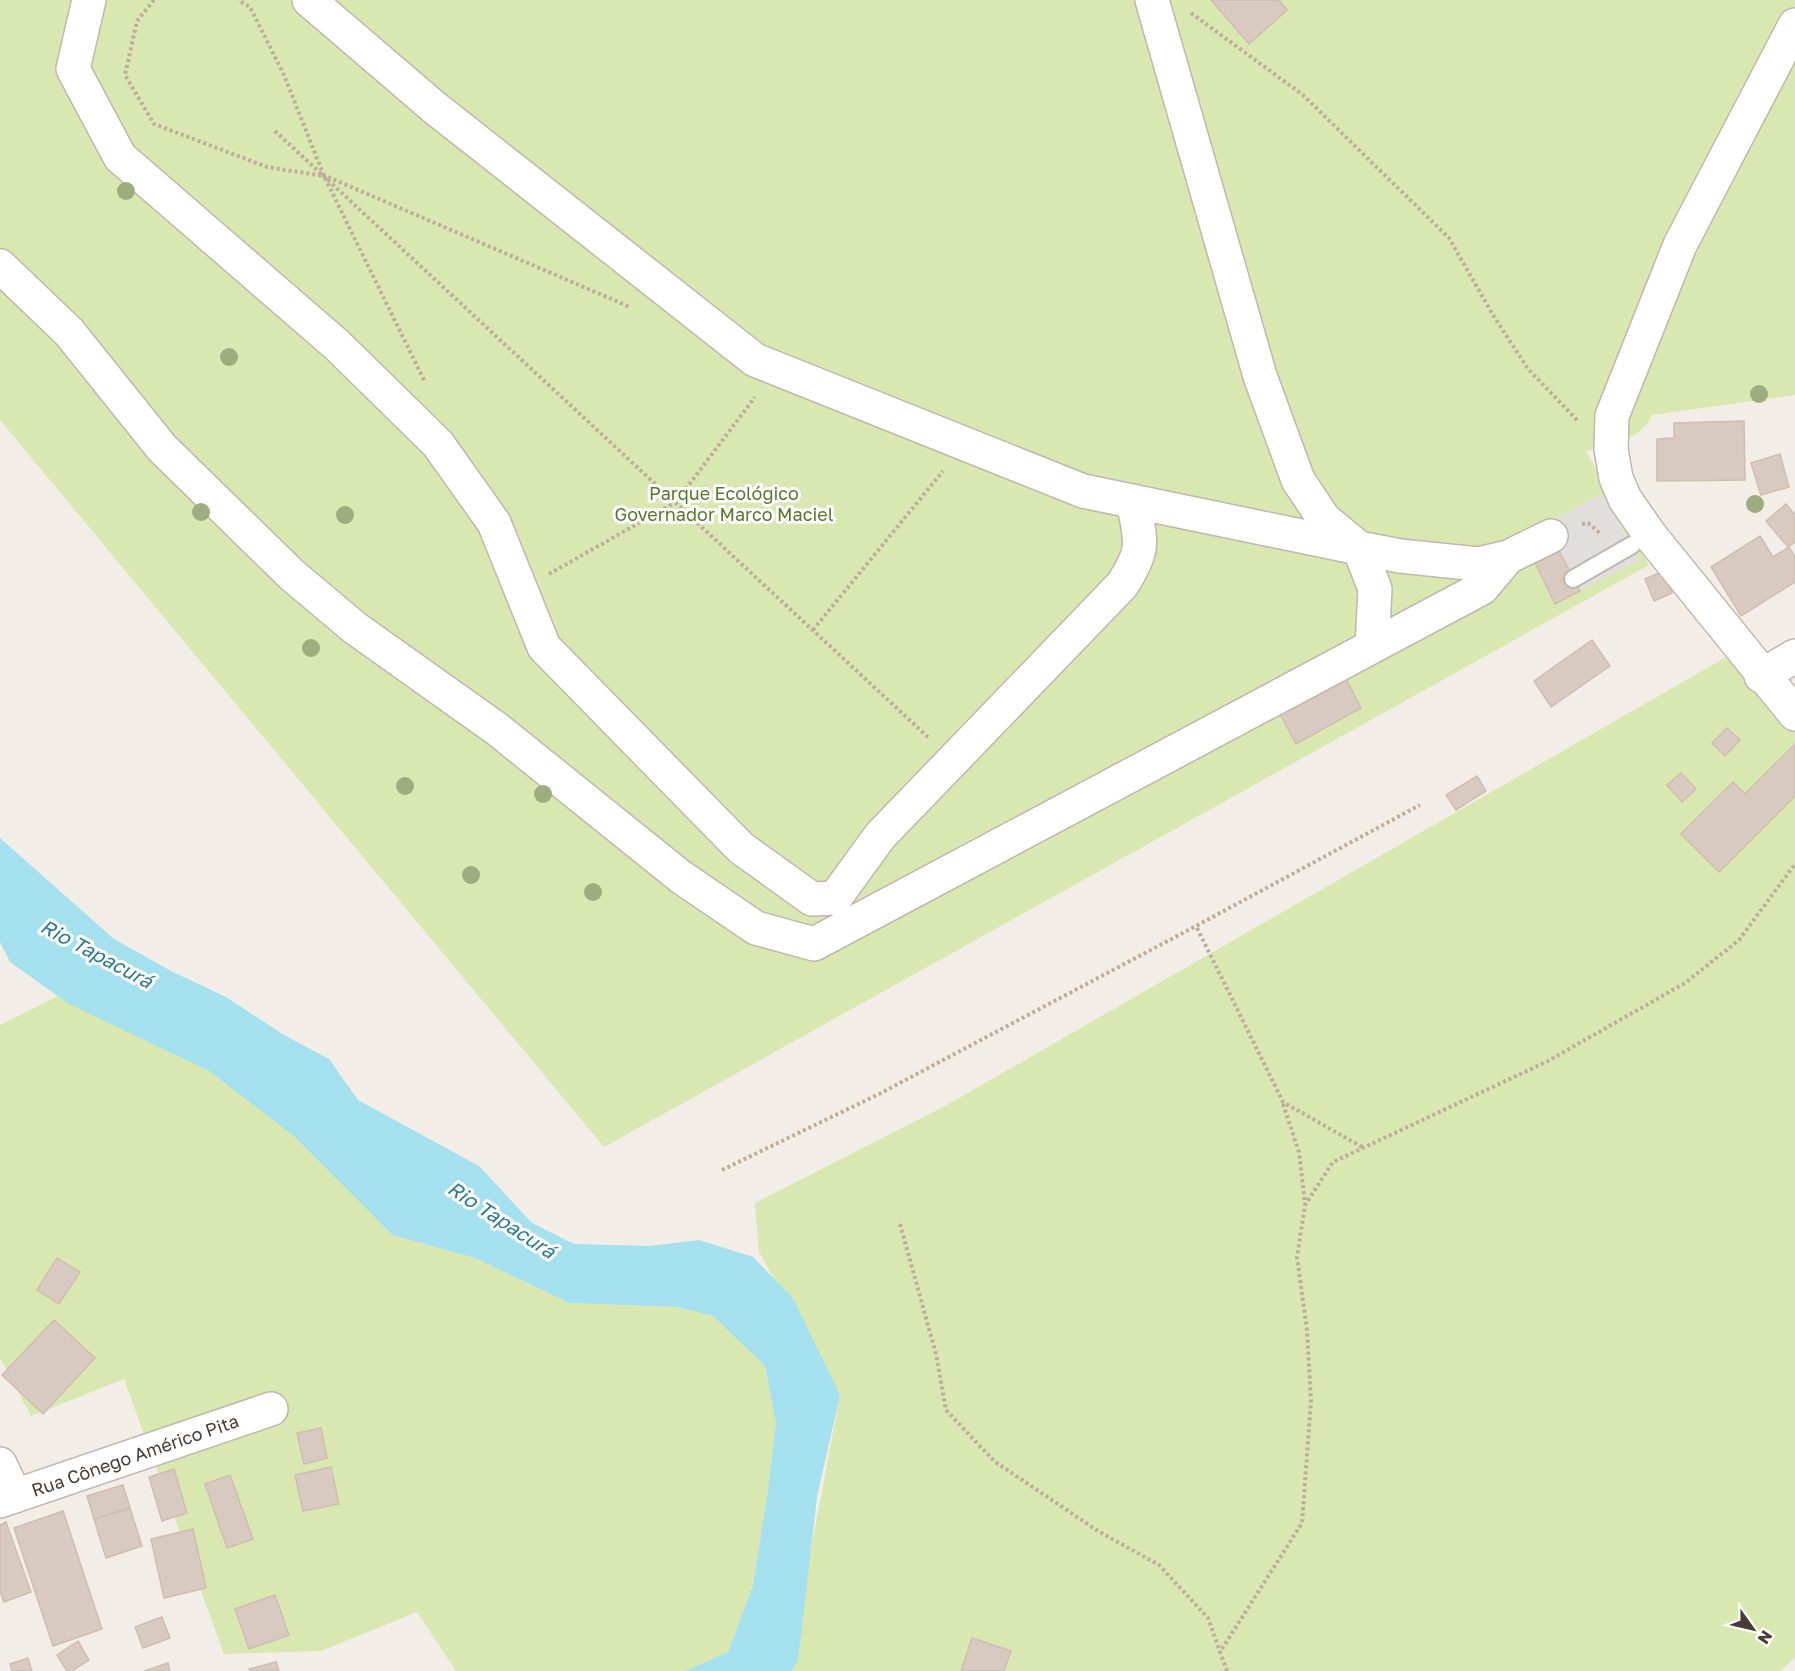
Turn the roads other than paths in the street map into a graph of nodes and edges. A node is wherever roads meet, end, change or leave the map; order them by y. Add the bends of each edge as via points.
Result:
1 (89, 0) edge
2 (309, 0) edge
3 (1168, 3) edge
4 (1795, 25) edge
5 (0, 266) edge
6 (1133, 501) junction
7 (1551, 536) road end
8 (1633, 544) junction
9 (1359, 548) junction
10 (1509, 557) junction
11 (1573, 579) dead end
12 (1372, 646) junction
13 (1795, 656) edge
14 (1761, 676) junction
15 (1795, 714) edge
16 (271, 1409) dead end
17 (0, 1464) edge
18 (7, 1499) edge

1 - 6 street via 73,69 120,157 337,345 438,444 494,523 544,647 741,849 812,899 835,898 880,836 1122,585 1138,561 1141,544
2 - 6 street via 435,108 755,360 1083,490
3 - 9 street via 1260,376 1298,480 1324,519
4 - 8 street via 1680,245 1612,416 1611,449
5 - 12 street via 69,332 162,448 292,575 355,628 497,729 681,877 756,928 814,944
6 - 9 street
7 - 10 street
8 - 11 lane
8 - 14 street
9 - 10 street via 1478,564
9 - 12 street via 1375,589
10 - 12 street via 1482,588
13 - 14 street
14 - 15 street
16 - 18 street, Rua Cônego Américo Pita
17 - 18 street

